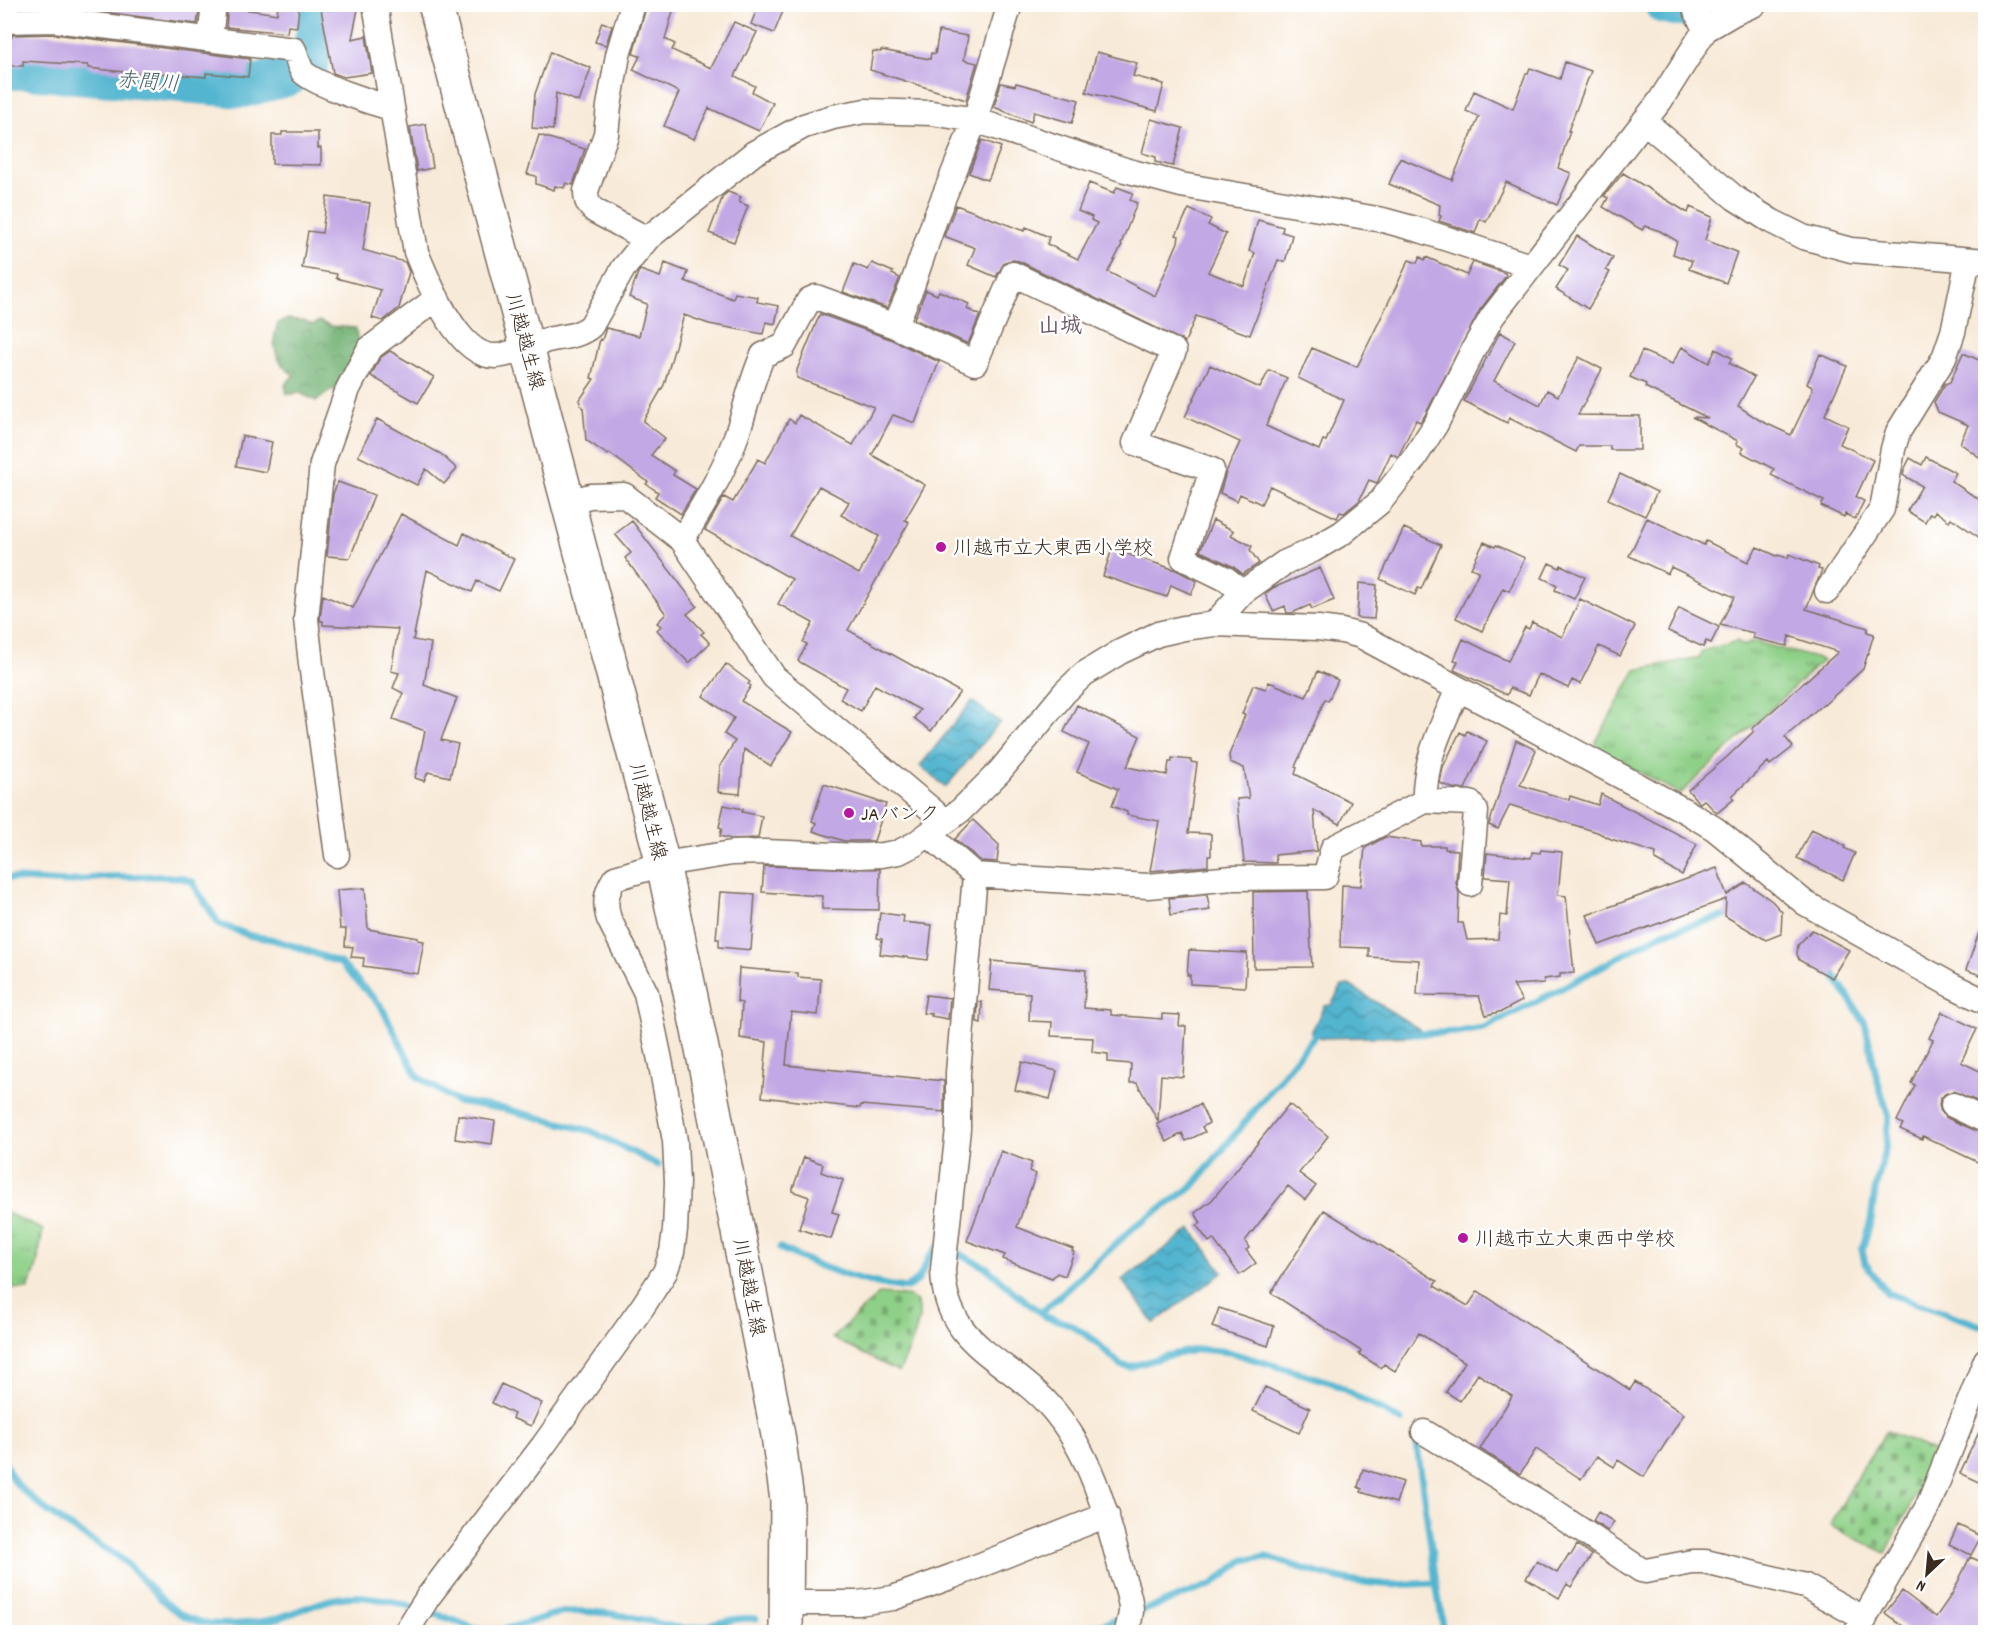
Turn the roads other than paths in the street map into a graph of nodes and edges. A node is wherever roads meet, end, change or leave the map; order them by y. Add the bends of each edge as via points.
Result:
1 (214, 4) edge
2 (375, 4) edge
3 (435, 4) edge
4 (633, 4) edge
5 (1010, 4) edge
6 (1755, 4) edge
7 (5, 15) edge
8 (1698, 17) edge
9 (210, 39) junction
10 (392, 108) junction
11 (975, 120) junction
12 (1644, 122) junction
13 (647, 239) junction
14 (1977, 260) edge
15 (1530, 266) junction
16 (436, 298) junction
17 (895, 326) junction
18 (527, 347) junction
19 (568, 502) junction
20 (682, 540) junction
21 (1827, 591) dead end
22 (1243, 592) junction
23 (1214, 624) junction
24 (1458, 689) junction
25 (1425, 801) junction
26 (937, 828) junction
27 (337, 855) dead end
28 (663, 864) junction
29 (975, 875) junction
30 (1470, 884) dead end
31 (1986, 1002) edge
32 (1953, 1105) dead end
33 (1986, 1121) edge
34 (1986, 1360) edge
35 (1424, 1432) dead end
36 (1107, 1515) junction
37 (787, 1618) edge
38 (1129, 1621) edge
39 (1860, 1626) edge
40 (409, 1628) edge

1 - 9 street
2 - 10 street
3 - 18 main road, 川越越生線
4 - 13 street via 618,56 606,134 586,199 594,211
5 - 11 street
6 - 8 street via 1734,13
7 - 9 street
8 - 12 street
9 - 10 street via 294,50 302,72 312,78
10 - 16 street via 416,252
11 - 13 street via 932,113 865,111 804,126 754,153
11 - 15 street via 1181,185 1383,220
11 - 17 street
12 - 14 street via 1735,198 1803,237 1851,250
12 - 15 street
13 - 18 street via 623,269 591,326 572,336
14 - 21 street via 1944,358 1898,432 1882,509
15 - 22 street via 1492,317 1436,424 1380,502 1342,533 1284,563
16 - 18 street via 472,348 497,357
16 - 27 street via 369,349 348,389 322,464 306,619
17 - 20 street via 816,297 809,300 784,346 763,356 727,460
17 - 22 street via 975,363 1013,274 1174,351 1134,443 1212,470 1183,558
18 - 19 main road, 川越越生線
19 - 20 street via 590,496 624,495
19 - 28 main road, 川越越生線
20 - 26 street via 774,676
22 - 23 street
23 - 24 street via 1318,628 1361,636
23 - 26 street via 1158,634 1084,674 1000,771
24 - 25 street via 1426,774
24 - 31 street via 1687,812 1805,903
25 - 29 street via 1333,848 1325,877 1233,878 1148,886
25 - 30 street via 1470,803 1475,808
26 - 28 street via 899,852 882,855 732,853
26 - 29 street
28 - 37 main road, 川越越生線 via 778,1435 787,1500
28 - 40 street via 615,878 605,907 646,993 661,1065 675,1141 677,1182 672,1252 665,1272 643,1306
29 - 36 street via 958,1073 958,1129 943,1269 945,1295 970,1338 986,1355 1028,1385 1063,1421 1094,1479
32 - 33 street
34 - 39 street via 1928,1506
35 - 39 street via 1641,1570 1705,1562 1805,1586
36 - 37 street via 893,1598
36 - 38 street

